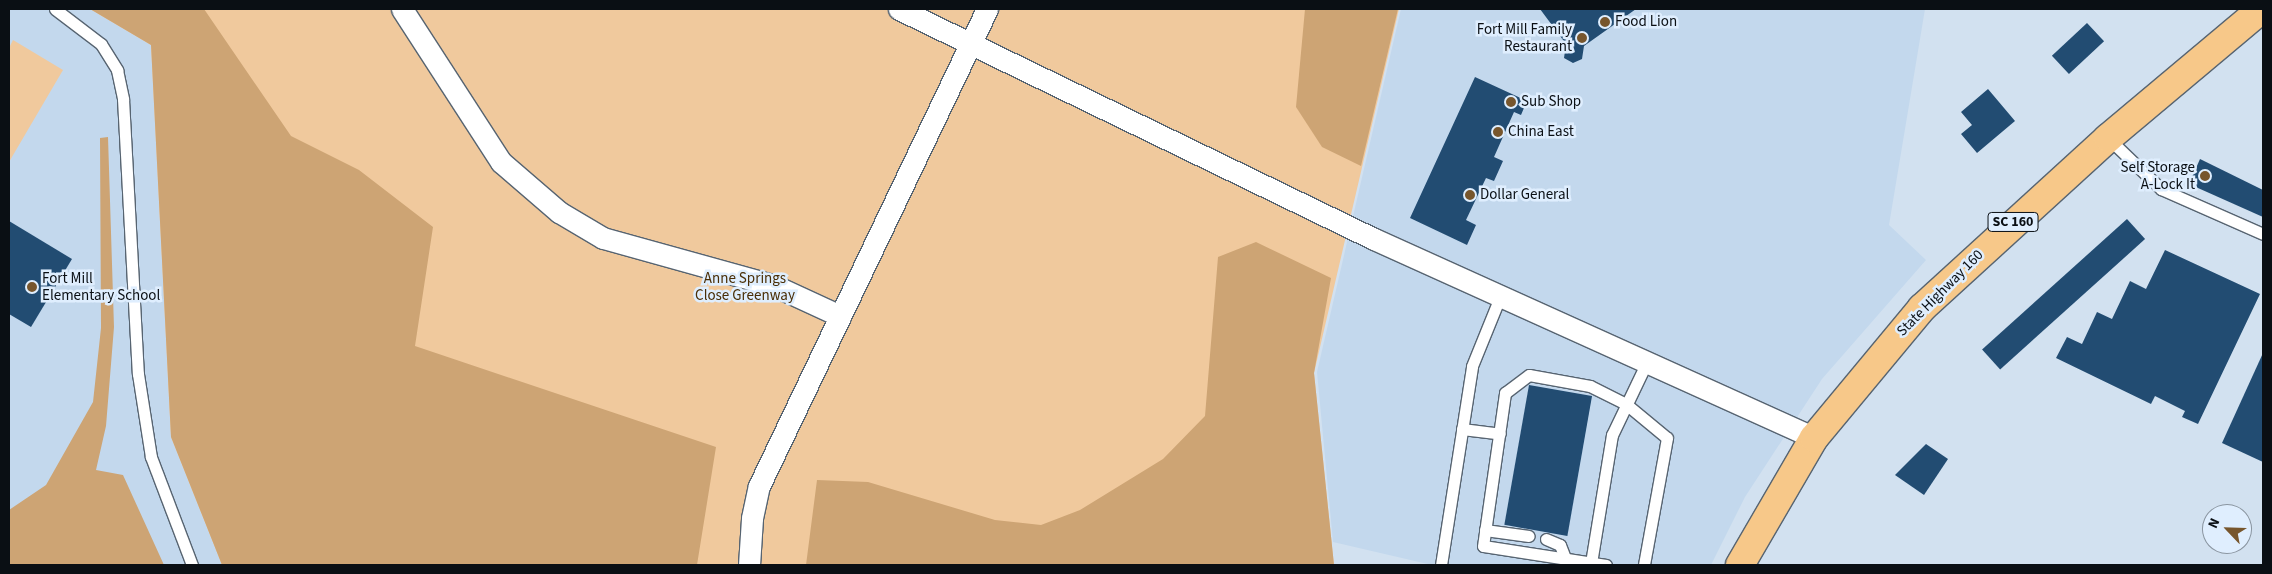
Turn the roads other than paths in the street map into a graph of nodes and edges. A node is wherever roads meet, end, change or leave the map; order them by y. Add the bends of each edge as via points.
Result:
1 (55, 9) edge
2 (402, 9) edge
3 (899, 9) edge
4 (987, 9) edge
5 (2262, 9) edge
6 (971, 42) junction
7 (2108, 138) junction
8 (2263, 234) edge
9 (1500, 296) junction
10 (840, 316) junction
11 (1647, 362) junction
12 (1626, 404) junction
13 (1462, 430) junction
14 (1500, 434) junction
15 (1814, 438) junction
16 (1486, 530) junction
17 (1529, 536) dead end
18 (1546, 539) dead end
19 (1566, 558) junction
20 (1591, 563) junction
21 (192, 565) edge
22 (749, 565) edge
23 (1441, 565) edge
24 (1606, 565) edge
25 (1644, 565) edge
26 (1740, 565) edge

1 - 21 lane via 102,44 116,70 124,100 138,374 151,457
2 - 10 street via 501,162 559,212 603,238 773,285
3 - 6 street
4 - 6 street
5 - 7 main road, State Highway 160 / SC 160
6 - 9 street
6 - 10 street
7 - 8 lane via 2161,189
7 - 15 main road, State Highway 160 / SC 160 via 1922,308
9 - 11 street
9 - 13 lane via 1474,356
10 - 22 street via 760,486 752,518
11 - 12 lane
11 - 15 street
12 - 14 lane via 1590,386 1529,375 1505,393
12 - 20 lane via 1612,435
12 - 25 lane via 1667,438
13 - 14 lane
13 - 23 lane
14 - 16 lane
15 - 26 main road, State Highway 160 / SC 160
16 - 17 lane
16 - 19 lane via 1483,546
18 - 19 lane via 1560,545
19 - 20 lane
20 - 24 lane

